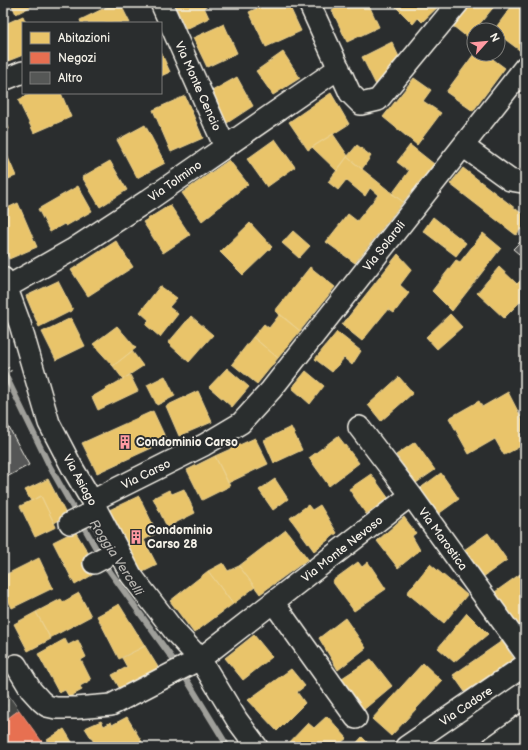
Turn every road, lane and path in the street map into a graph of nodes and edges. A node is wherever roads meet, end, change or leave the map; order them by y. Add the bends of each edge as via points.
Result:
1 (161, 3) edge
2 (309, 3) edge
3 (458, 3) edge
4 (525, 67) edge
5 (339, 68) junction
6 (22, 72) edge
7 (3, 80) edge
8 (463, 146) junction
9 (225, 147) junction
10 (525, 181) edge
11 (5, 282) edge
12 (241, 423) joint
13 (359, 427) dead end
14 (411, 495) junction
15 (84, 514) junction
16 (273, 602) junction
17 (525, 653) edge
18 (16, 665) dead end
19 (525, 666) edge
20 (186, 667) junction
21 (356, 718) dead end
22 (525, 724) edge
23 (257, 747) edge
24 (406, 747) edge
25 (493, 747) edge

1 - 9 street, Via Monte Cencio
2 - 5 street
3 - 5 street via 378,100 361,104 350,93
4 - 8 street, Via Solaroli
5 - 9 street, Via Tolmino
6 - 7 street
8 - 10 street via 510,180
8 - 12 street, Via Solaroli via 271,390
9 - 11 street, Via Tolmino via 72,250
11 - 15 street, Via Asiago via 50,423 73,468
12 - 15 street, Via Carso
13 - 14 street, Via Marostica
14 - 16 street, Via Monte Nevoso
14 - 17 street, Via Marostica
15 - 20 street, Via Asiago via 105,557 136,581 175,632
16 - 20 street, Via Monte Nevoso
16 - 21 street
18 - 20 street via 41,701 56,708 111,706
19 - 24 street, Via Cadore
20 - 23 street, Via Asiago via 237,720
22 - 25 street

